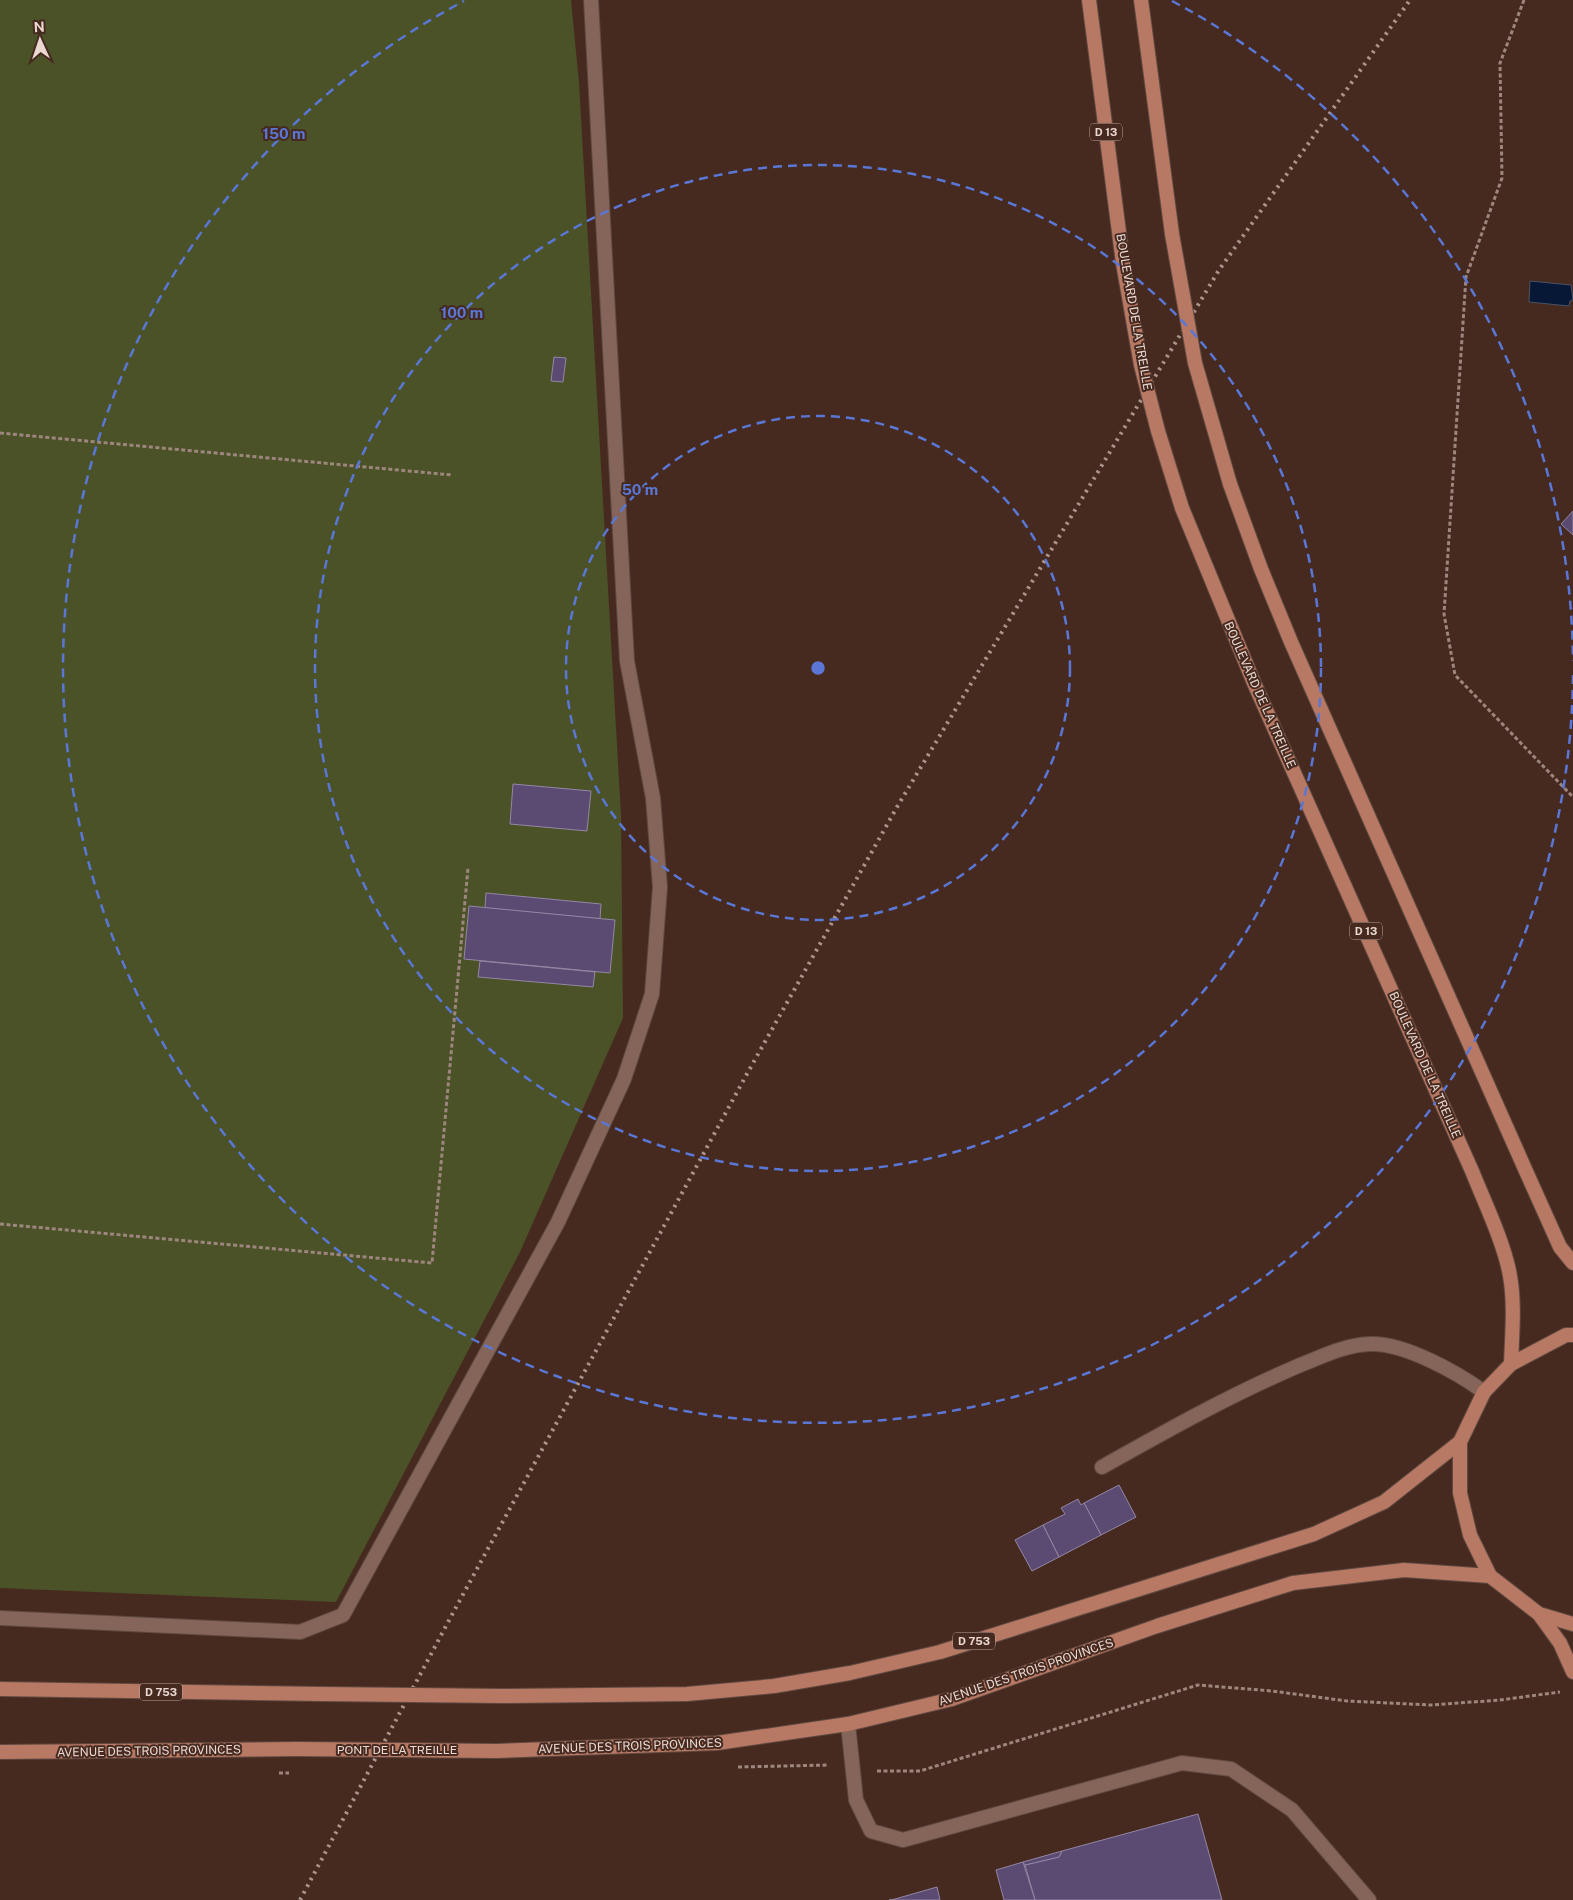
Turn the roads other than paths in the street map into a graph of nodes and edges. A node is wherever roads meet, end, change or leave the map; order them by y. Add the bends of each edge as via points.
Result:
1 (591, 0) edge
2 (1089, 0) edge
3 (1141, 0) edge
4 (1573, 1262) edge
5 (1573, 1335) edge
6 (1511, 1364) junction
7 (1484, 1392) junction
8 (1460, 1442) junction
9 (1102, 1467) dead end
10 (1490, 1576) junction
11 (1539, 1614) junction
12 (0, 1618) edge
13 (1573, 1624) edge
14 (1573, 1672) edge
15 (0, 1688) edge
16 (848, 1724) junction
17 (297, 1749) joint
18 (496, 1751) joint
19 (0, 1752) edge
20 (1369, 1900) edge

1 - 12 street via 628,661 653,798 660,887 652,994 624,1079 558,1222 343,1615 300,1632
2 - 6 main road, BOULEVARD DE LA TREILLE / D 13, bridge via 1123,263 1141,365 1158,431 1182,508 1254,683 1494,1226 1510,1274 1513,1316
3 - 4 main road, bridge via 1172,234 1196,363 1230,484 1291,642 1454,1012 1560,1247
5 - 6 main road via 1566,1335
6 - 7 main road
7 - 8 main road
7 - 9 street via 1463,1376 1393,1347 1371,1343 1343,1348 1206,1408
8 - 10 main road via 1460,1494 1470,1536
8 - 15 main road, D 753, bridge via 1384,1502 1314,1534 940,1652 850,1673 774,1686 687,1694 502,1696
10 - 11 main road
10 - 16 main road, AVENUE DES TROIS PROVINCES via 1404,1570 1293,1583 1157,1626 952,1699
11 - 13 main road
11 - 14 main road via 1560,1643
16 - 18 main road, AVENUE DES TROIS PROVINCES via 718,1743
16 - 20 street via 856,1800 872,1831 903,1840 1182,1763 1231,1769 1292,1810
17 - 18 main road, PONT DE LA TREILLE, bridge
17 - 19 main road, AVENUE DES TROIS PROVINCES

